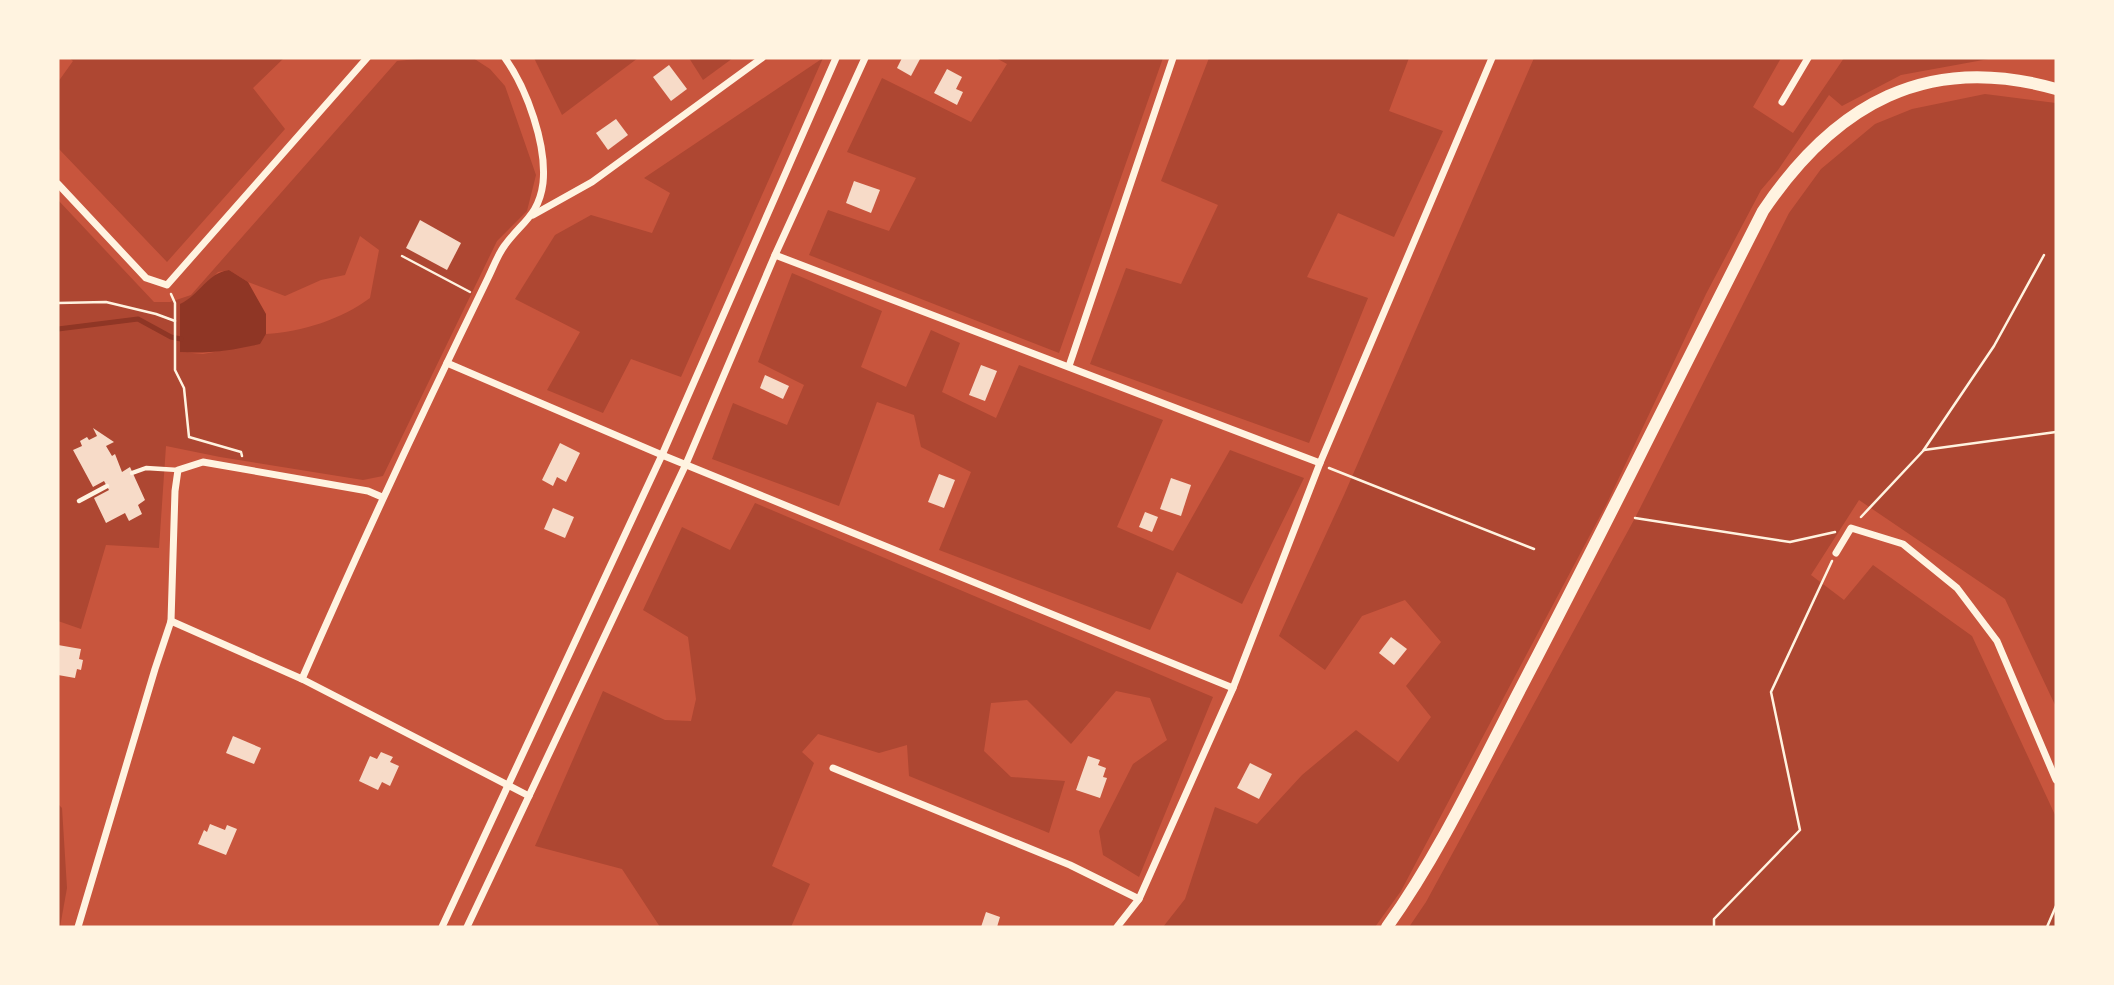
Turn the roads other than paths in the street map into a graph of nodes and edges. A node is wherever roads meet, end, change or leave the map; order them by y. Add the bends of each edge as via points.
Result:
1 (367, 58) edge
2 (505, 58) edge
3 (762, 58) edge
4 (836, 58) edge
5 (865, 58) edge
6 (1173, 58) edge
7 (1492, 58) edge
8 (1808, 58) edge
9 (2056, 89) edge
10 (1782, 102) dead end
11 (58, 184) edge
12 (532, 216) junction
13 (775, 255) junction
14 (447, 363) junction
15 (1069, 366) junction
16 (662, 455) junction
17 (1320, 463) junction
18 (686, 464) junction
19 (178, 470) junction
20 (132, 473) dead end
21 (107, 486) dead end
22 (382, 497) junction
23 (79, 501) dead end
24 (1836, 553) road end
25 (171, 621) junction
26 (302, 679) junction
27 (1233, 688) junction
28 (832, 768) dead end
29 (2056, 780) edge
30 (509, 785) junction
31 (529, 796) junction
32 (1139, 899) junction
33 (78, 927) edge
34 (442, 927) edge
35 (467, 927) edge
36 (1117, 927) edge
37 (1387, 927) edge

1 - 11 street via 167,285 146,278
2 - 12 street via 523,91 543,150 542,184
3 - 12 street via 592,182
4 - 16 street
5 - 13 street
6 - 15 street
7 - 17 street
8 - 10 street
9 - 37 main road via 2030,81 1973,76 1915,85 1843,121 1786,176 1763,211 1457,811
12 - 14 street via 504,246
13 - 15 street
13 - 18 street
14 - 16 street
14 - 22 street
15 - 17 street
16 - 18 street
16 - 30 street
17 - 27 street
18 - 27 street
18 - 31 street
19 - 20 lane via 146,468
19 - 22 street via 203,462
19 - 25 street
21 - 23 lane
22 - 26 street
24 - 29 street via 1850,528 1903,544 1957,588 1997,641
25 - 26 street
25 - 33 street
26 - 30 street
27 - 32 street
28 - 32 street via 1070,865
30 - 31 street
30 - 34 street
31 - 35 street
32 - 36 street

